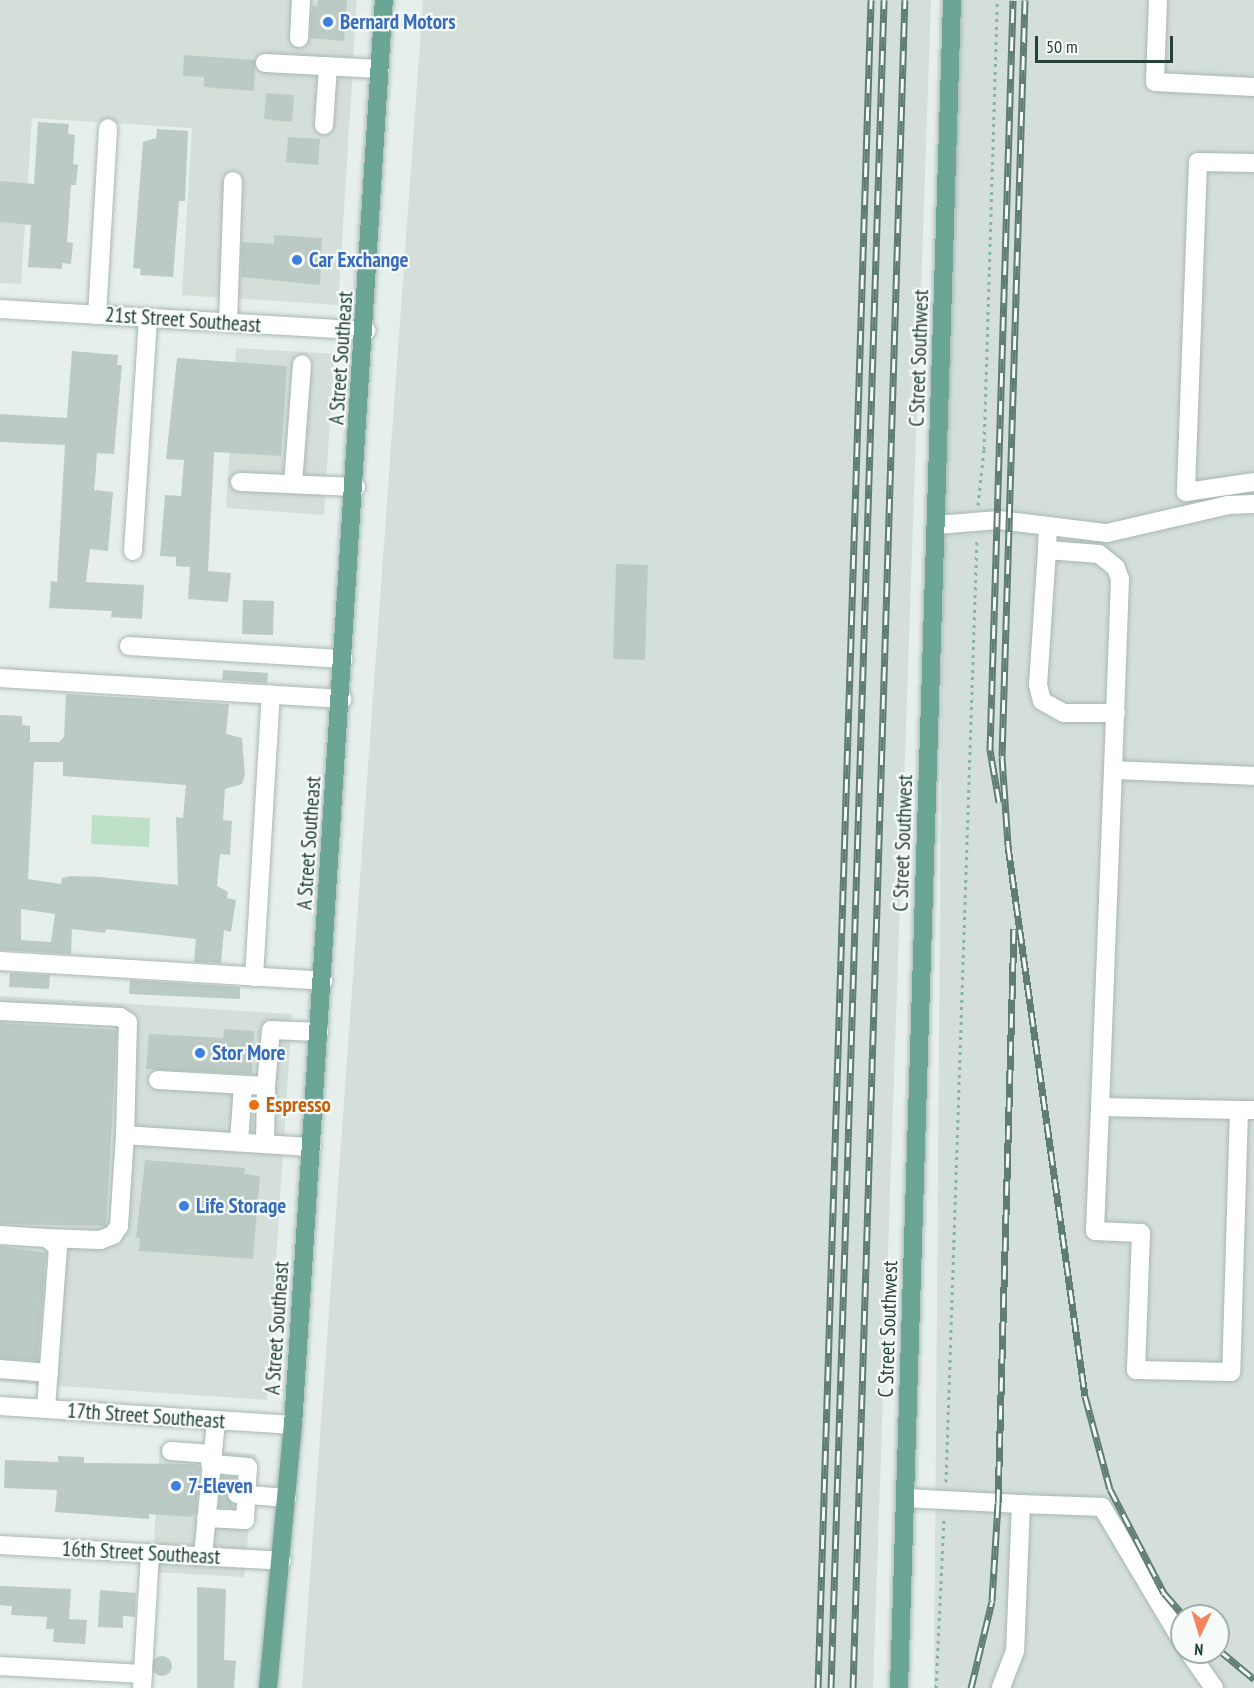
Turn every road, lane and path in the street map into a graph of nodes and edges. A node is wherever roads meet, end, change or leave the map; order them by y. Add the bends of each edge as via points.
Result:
1 (301, 0) edge
2 (384, 0) edge
3 (952, 0) edge
4 (997, 0) edge
5 (1158, 0) edge
6 (299, 38) dead end
7 (265, 63) dead end
8 (328, 66) junction
9 (380, 69) junction
10 (1254, 87) edge
11 (324, 125) dead end
12 (108, 128) dead end
13 (1254, 163) edge
14 (233, 181) dead end
15 (0, 309) edge
16 (97, 315) junction
17 (148, 318) junction
18 (228, 323) junction
19 (366, 331) junction
20 (302, 364) dead end
21 (240, 482) dead end
22 (1254, 482) edge
23 (293, 484) junction
24 (356, 487) junction
25 (978, 490) dead end
26 (1254, 504) edge
27 (936, 525) junction
28 (1048, 528) junction
29 (1047, 550) junction
30 (133, 551) dead end
31 (976, 558) dead end
32 (129, 646) dead end
33 (344, 659) junction
34 (0, 678) edge
35 (271, 695) junction
36 (342, 699) junction
37 (1116, 713) junction
38 (1113, 770) junction
39 (1254, 776) edge
40 (0, 961) edge
41 (254, 977) junction
42 (323, 981) junction
43 (0, 1011) edge
44 (319, 1032) junction
45 (158, 1080) dead end
46 (243, 1085) junction
47 (266, 1086) junction
48 (1100, 1107) junction
49 (1247, 1110) edge
50 (125, 1136) junction
51 (239, 1142) junction
52 (265, 1144) junction
53 (312, 1147) junction
54 (0, 1235) edge
55 (47, 1238) junction
56 (0, 1369) edge
57 (49, 1373) junction
58 (0, 1406) edge
59 (46, 1409) junction
60 (216, 1421) junction
61 (293, 1425) junction
62 (171, 1451) dead end
63 (211, 1459) junction
64 (946, 1479) dead end
65 (241, 1494) junction
66 (287, 1498) junction
67 (905, 1498) junction
68 (1021, 1504) junction
69 (206, 1518) junction
70 (944, 1522) dead end
71 (0, 1545) edge
72 (150, 1554) junction
73 (203, 1556) junction
74 (282, 1561) junction
75 (1170, 1621) edge
76 (1198, 1664) edge
77 (0, 1666) edge
78 (142, 1681) edge
79 (268, 1688) edge
80 (899, 1688) edge
81 (936, 1688) edge
82 (1001, 1688) edge
83 (1214, 1688) edge

1 - 6 street
2 - 9 main road, A Street Southeast
3 - 27 main road, C Street Southwest
4 - 25 path via 984,449
5 - 10 street via 1155,82
7 - 8 street
8 - 9 street
8 - 11 street
9 - 19 main road, A Street Southeast
12 - 16 street
13 - 22 street via 1198,162 1186,492
14 - 18 street
15 - 16 street, 21st Street Southeast
16 - 17 street, 21st Street Southeast
17 - 18 street, 21st Street Southeast
17 - 30 street
18 - 19 street, 21st Street Southeast
19 - 24 main road, A Street Southeast
20 - 23 street
21 - 23 street
23 - 24 street
24 - 33 main road, A Street Southeast
26 - 28 street via 1228,505 1107,533
27 - 28 street via 999,520
27 - 67 main road, C Street Southwest
28 - 29 street
29 - 37 street via 1099,554 1116,568 1121,590
29 - 37 street via 1038,685 1042,702 1064,713
31 - 64 path
32 - 33 street
33 - 36 main road, A Street Southeast
34 - 35 street
35 - 36 street
35 - 41 street
36 - 42 main road, A Street Southeast
37 - 38 street
38 - 39 street
38 - 48 street
40 - 41 street
41 - 42 street
42 - 44 main road, A Street Southeast
43 - 50 street via 120,1017 128,1022
44 - 47 street via 271,1030
44 - 53 main road, A Street Southeast
45 - 46 street
46 - 47 street
46 - 51 street
47 - 52 street
48 - 49 street
48 - 49 street via 1095,1231 1141,1233 1136,1370 1231,1372
50 - 51 street
50 - 55 street via 119,1226 113,1235 100,1240
51 - 52 street
52 - 53 street
53 - 61 main road, A Street Southeast
54 - 55 street
55 - 57 street via 58,1248
56 - 57 street
57 - 59 street
58 - 59 street, 17th Street Southeast
59 - 60 street, 17th Street Southeast
60 - 61 street, 17th Street Southeast
60 - 63 street
61 - 66 main road, A Street Southeast
62 - 63 street
63 - 65 street via 248,1467
63 - 69 street
65 - 66 street
65 - 69 street via 245,1520
66 - 74 main road, A Street Southeast
67 - 68 street
67 - 80 main road, C Street Southwest
68 - 75 street via 1102,1507
68 - 82 street via 1015,1651
69 - 73 street
70 - 81 path
71 - 72 street, 16th Street Southeast
72 - 73 street, 16th Street Southeast
72 - 78 street
73 - 74 street, 16th Street Southeast
74 - 79 main road, A Street Southeast
76 - 83 street
77 - 78 street

